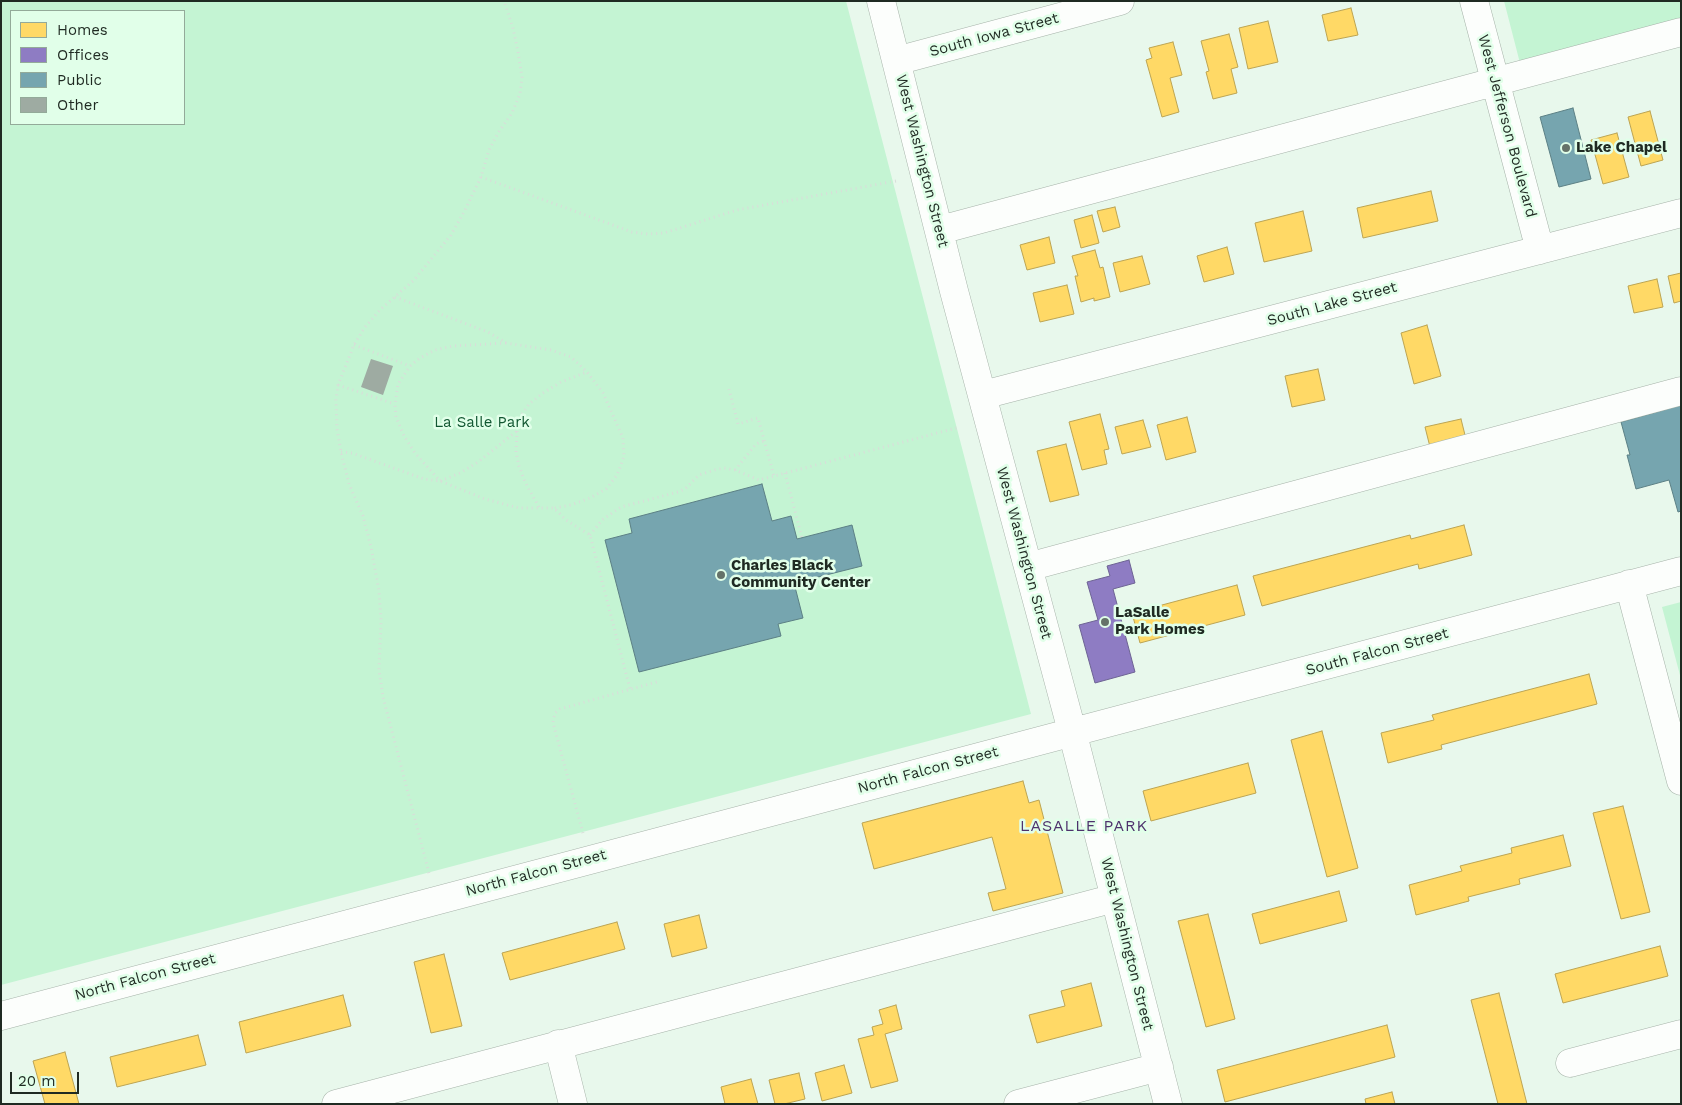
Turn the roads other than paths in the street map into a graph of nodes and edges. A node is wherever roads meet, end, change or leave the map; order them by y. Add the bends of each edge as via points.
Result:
1 (881, 1) edge
2 (1120, 1) edge
3 (1474, 1) edge
4 (1681, 32) edge
5 (896, 60) junction
6 (1495, 81) junction
7 (1681, 213) edge
8 (940, 230) junction
9 (1540, 250) junction
10 (1681, 391) edge
11 (983, 395) junction
12 (1028, 567) junction
13 (1681, 570) edge
14 (1629, 584) junction
15 (1072, 731) junction
16 (1677, 754) edge
17 (1681, 781) edge
18 (1115, 898) junction
19 (1, 1016) edge
20 (1681, 1034) edge
21 (558, 1044) junction
22 (1570, 1063) dead end
23 (1159, 1067) junction
24 (336, 1104) edge
25 (573, 1104) edge
26 (1018, 1104) edge
27 (1168, 1104) edge

1 - 5 street, West Washington Street
2 - 5 street, South Iowa Street
3 - 6 street, West Jefferson Boulevard
4 - 6 street
5 - 8 street, West Washington Street
6 - 8 street
6 - 9 street, West Jefferson Boulevard
7 - 9 street, South Lake Street
8 - 11 street, West Washington Street
9 - 11 street, South Lake Street
10 - 12 street
11 - 12 street, West Washington Street
12 - 15 street, West Washington Street
13 - 14 street, South Falcon Street
14 - 15 street, South Falcon Street
14 - 16 street
15 - 18 street, West Washington Street
15 - 19 street, North Falcon Street
16 - 17 street
18 - 21 street
18 - 23 street, West Washington Street
20 - 22 street
21 - 24 street
21 - 25 street
23 - 26 street
23 - 27 street, West Washington Street

